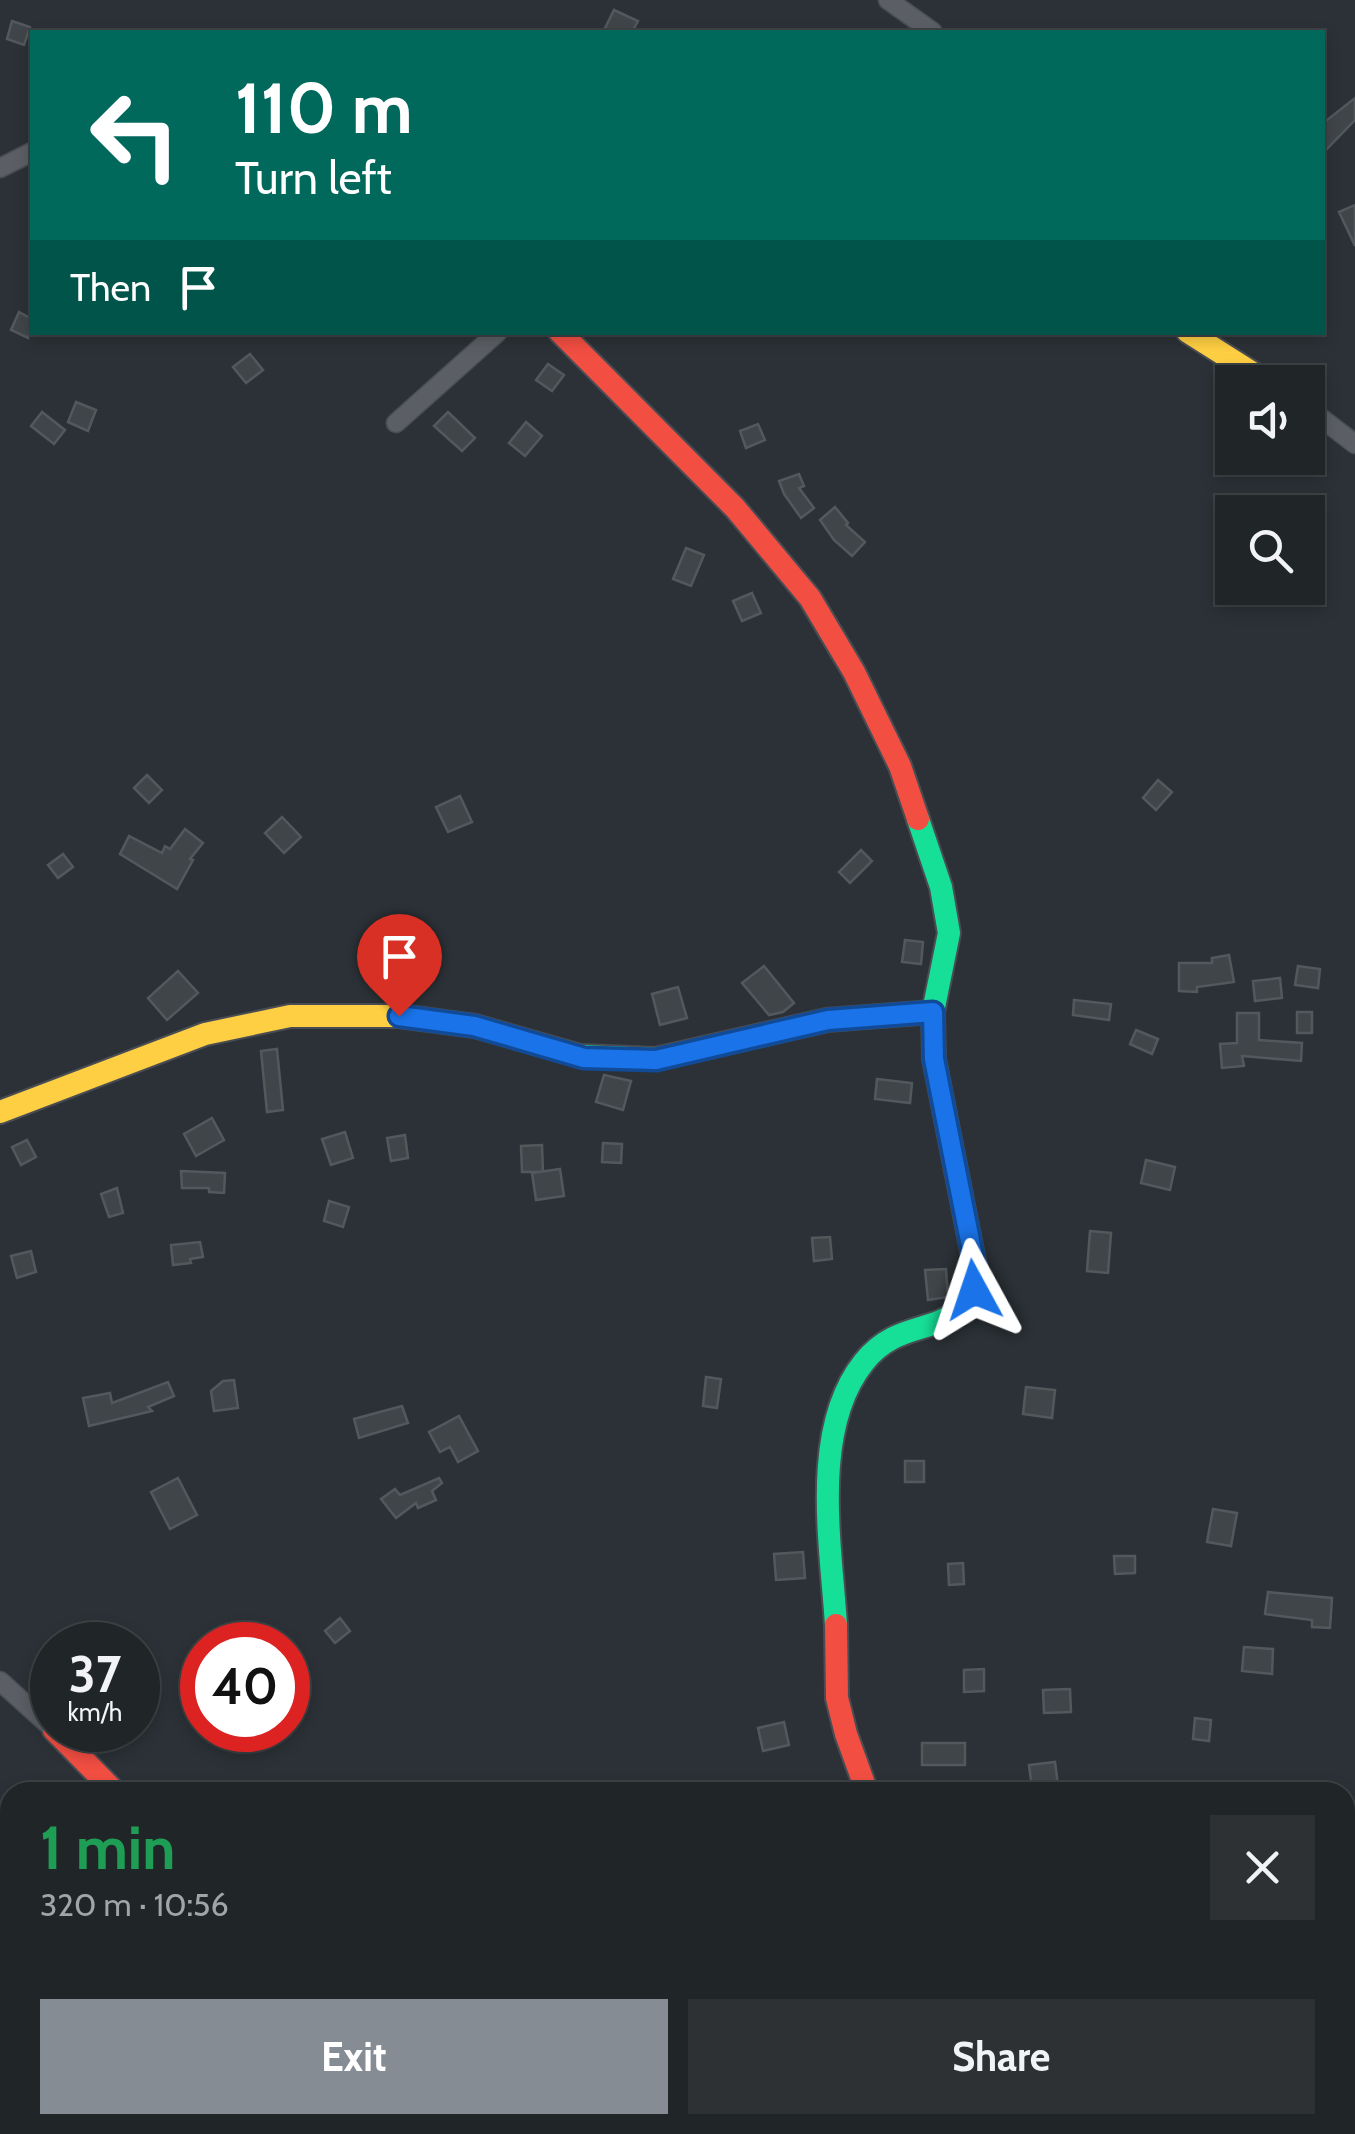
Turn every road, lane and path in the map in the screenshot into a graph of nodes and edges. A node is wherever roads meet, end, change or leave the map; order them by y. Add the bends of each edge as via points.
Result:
1 (888, 0) edge
2 (929, 30) edge
3 (30, 153) edge
4 (0, 168) edge
5 (495, 335) edge
6 (563, 335) edge
7 (1193, 335) edge
8 (1240, 365) edge
9 (1325, 421) edge
10 (396, 424) dead end
11 (1355, 444) edge
12 (933, 1012) junction
13 (0, 1112) edge
14 (0, 1681) edge
15 (30, 1708) edge
16 (75, 1752) edge
17 (104, 1782) edge
18 (864, 1782) edge

1 - 2 street
3 - 4 street
5 - 10 street
6 - 12 street via 736,508 810,598 854,672 900,766 941,887 949,933
7 - 8 street
9 - 11 street
12 - 13 street via 828,1020 656,1060 584,1058 474,1026 399,1016 290,1016 205,1034
12 - 18 street via 934,1059 976,1271 966,1307 885,1341 864,1361 845,1386 832,1441 838,1699
14 - 15 street
16 - 17 street

